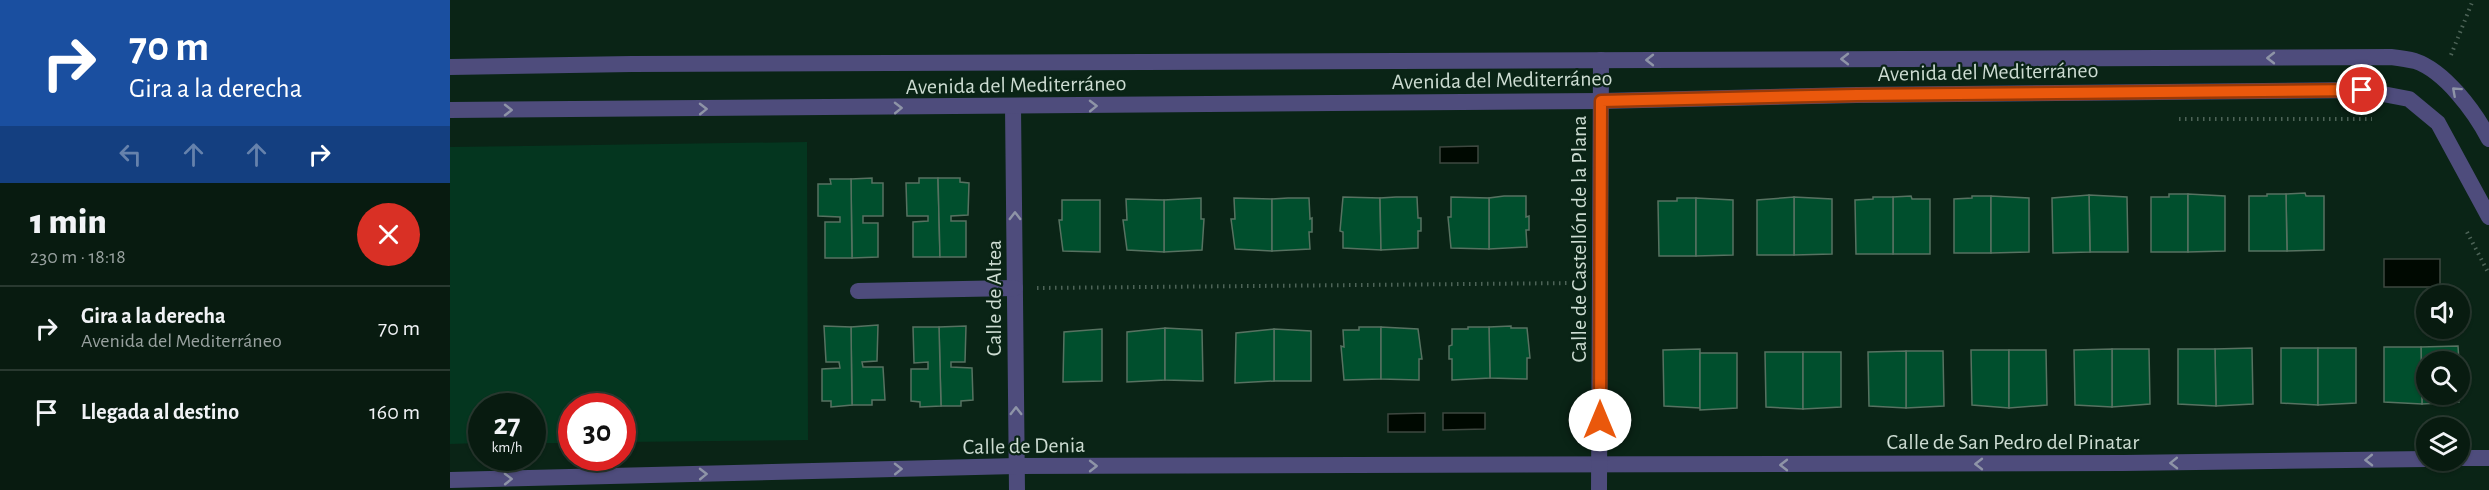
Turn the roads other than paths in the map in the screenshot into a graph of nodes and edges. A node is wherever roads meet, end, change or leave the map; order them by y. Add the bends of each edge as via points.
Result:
1 (1601, 60) junction
2 (450, 67) edge
3 (1601, 101) junction
4 (1013, 107) junction
5 (450, 110) edge
6 (2489, 139) edge
7 (2489, 217) edge
8 (1015, 288) junction
9 (858, 291) dead end
10 (2470, 458) edge
11 (2489, 458) edge
12 (2416, 459) edge
13 (1599, 465) junction
14 (1016, 466) junction
15 (457, 483) edge
16 (1017, 490) edge
17 (1599, 490) edge

1 - 2 street, Avenida del Mediterráneo
1 - 3 street, Calle de Castellón de la Plana
6 -> 1 street, Avenida del Mediterráneo via 2465,100 2440,77 2417,62 2391,57
4 -> 3 street, Avenida del Mediterráneo
3 - 7 street, Avenida del Mediterráneo via 2362,90 2409,99 2438,123
3 - 13 street, Calle de Castellón de la Plana
5 -> 4 street, Avenida del Mediterráneo
8 -> 4 street, Calle de Altea
8 - 9 street
14 -> 8 street, Calle de Altea
10 - 11 street
12 -> 13 street, Calle de San Pedro del Pinatar
14 -> 13 street, Calle de Denia
13 - 17 street, Calle de Castellón de la Plana
15 -> 14 street, Calle de Denia
14 - 16 street, Calle de Altea

